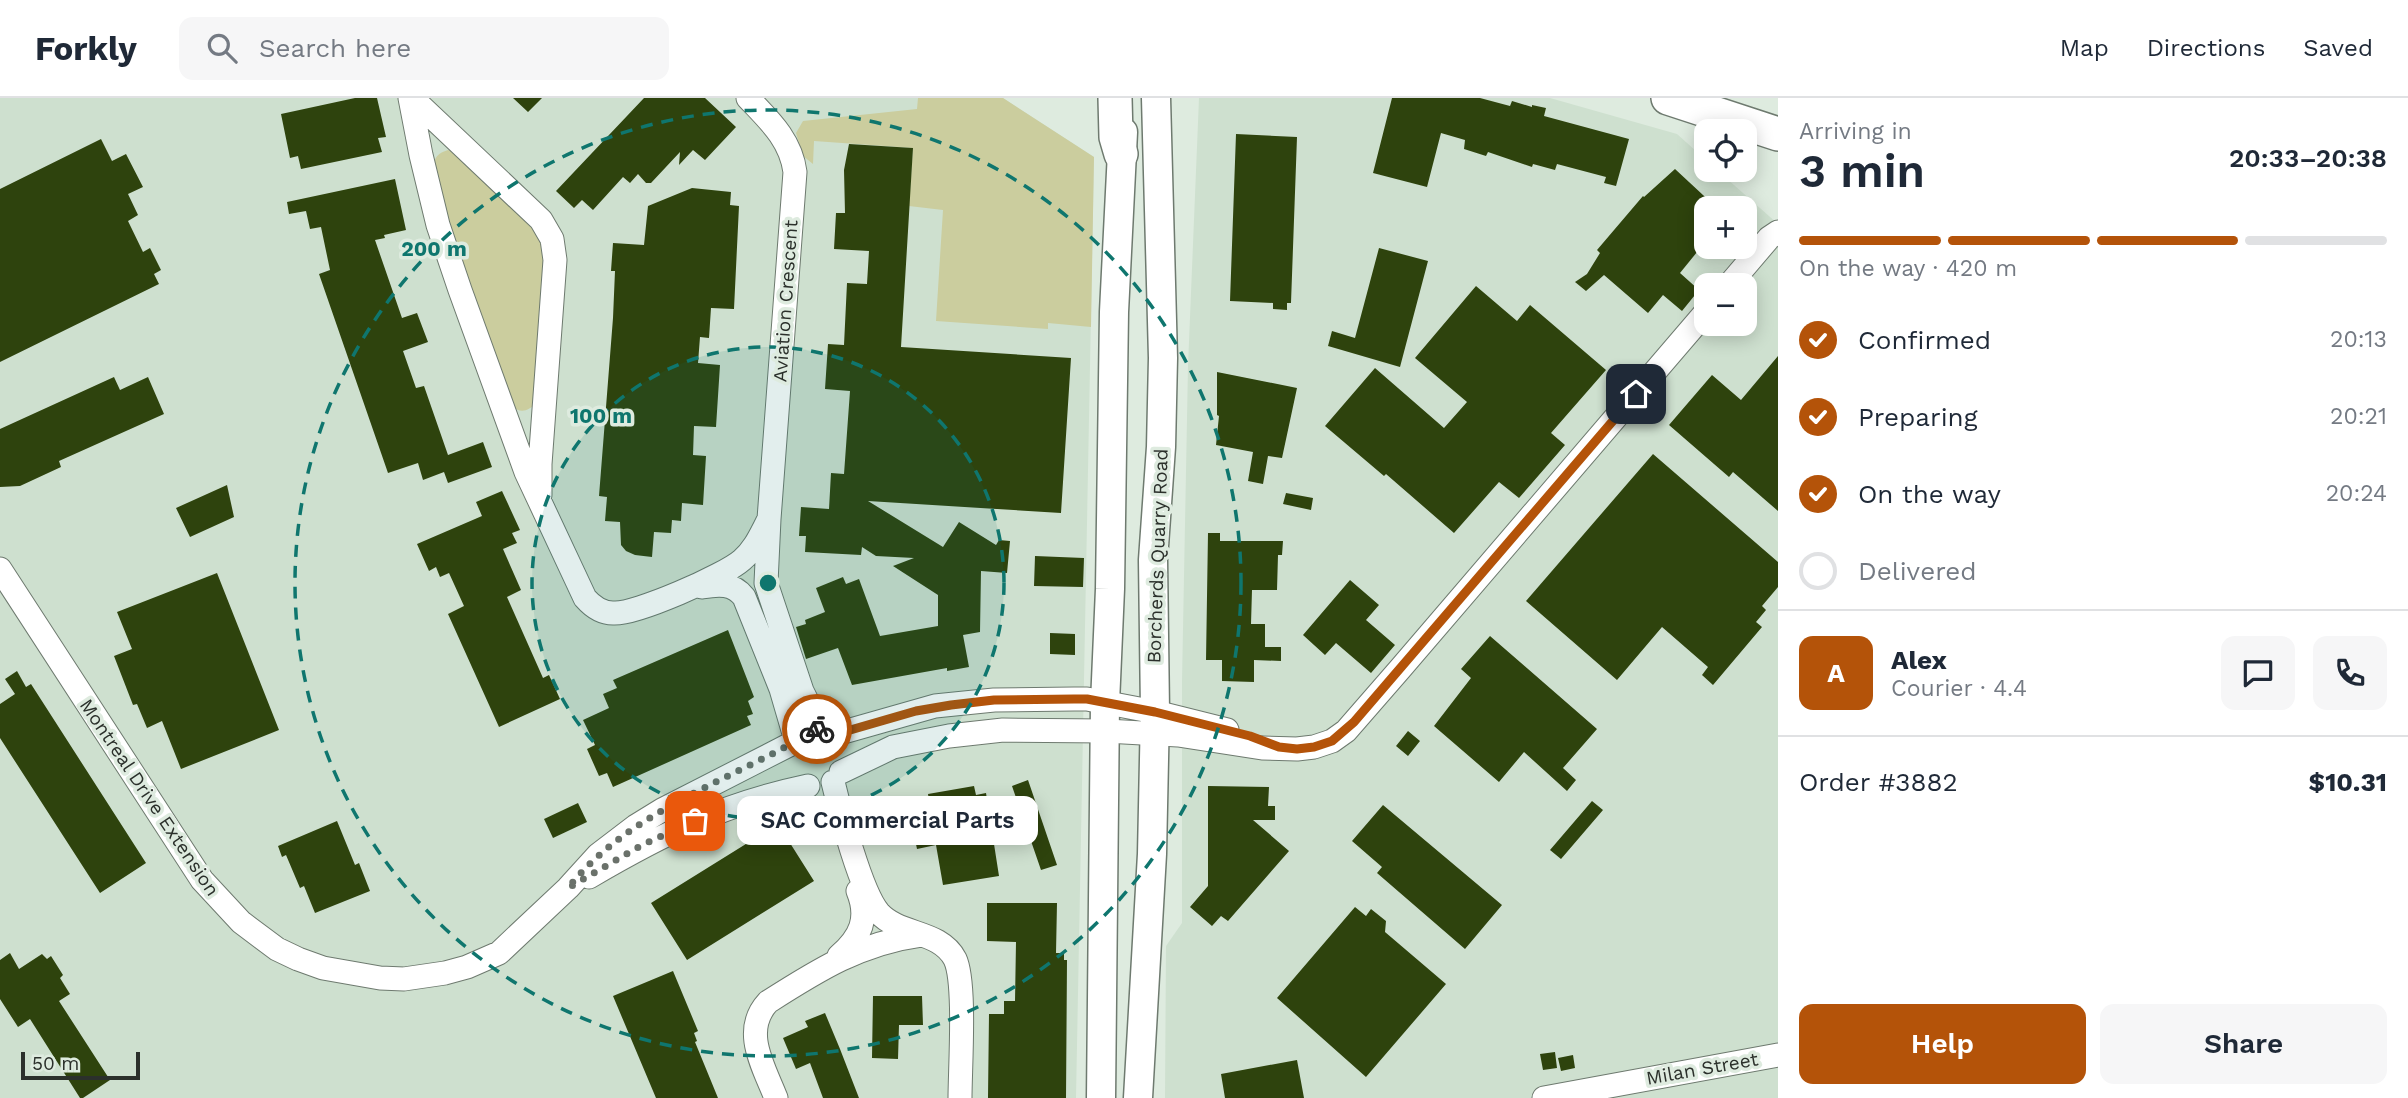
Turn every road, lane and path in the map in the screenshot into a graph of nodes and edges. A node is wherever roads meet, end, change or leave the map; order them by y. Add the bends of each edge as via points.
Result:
1 (411, 98) edge
2 (748, 98) edge
3 (1115, 98) edge
4 (1125, 98) edge
5 (1156, 98) edge
6 (1668, 98) edge
7 (1778, 134) edge
8 (1121, 154) junction
9 (1778, 232) edge
10 (1739, 273) edge
11 (1694, 326) edge
12 (540, 506) junction
13 (769, 519) junction
14 (0, 569) edge
15 (685, 589) junction
16 (1105, 717) junction
17 (1154, 723) junction
18 (827, 732) junction
19 (792, 741) junction
20 (825, 782) junction
21 (568, 888) junction
22 (921, 935) junction
23 (831, 963) junction
24 (1778, 1055) edge
25 (776, 1098) edge
26 (960, 1098) edge
27 (1101, 1098) edge
28 (1138, 1098) edge
29 (1544, 1098) edge

1 - 12 street, Aviation Crescent via 438,225
1 - 12 street, Aviation Crescent via 541,220 552,239 555,260
2 - 13 street, Aviation Crescent via 783,136 795,172
3 - 8 highway
4 - 8 main road
5 - 17 main road, Borcherds Quarry Road via 1163,358 1153,560
6 - 7 highway
8 - 16 main road
9 - 10 street
11 - 17 street via 1346,731 1314,747 1262,748 1178,735
12 - 15 street, Aviation Crescent via 591,606 608,613 627,612
13 - 15 street, Aviation Crescent via 752,550 736,565
13 - 18 street, Aviation Crescent via 768,591 802,691
14 - 21 street, Montreal Drive Extension via 202,880 241,922 277,949 323,968 361,975 404,979 445,973 499,953
15 - 19 street, Aviation Crescent via 729,585 744,597 781,689
16 - 17 street
16 - 18 street via 1074,699 994,700 916,711
16 - 20 street, Montreal Drive Extension via 893,747
16 - 27 main road
17 - 28 main road, Borcherds Quarry Road via 1152,854
18 - 19 street via 806,730
18 - 20 street via 844,755
19 - 20 street via 786,754 789,770 800,783
19 - 21 street, Montreal Drive Extension via 636,826 598,855
20 - 21 street, Montreal Drive Extension via 747,800 668,831
20 - 22 street via 873,903 887,919
20 - 23 street via 864,917 857,937
22 - 23 street via 883,941
22 - 26 street via 935,939 950,952 959,972
23 - 25 street via 768,1002 757,1021 756,1046
24 - 29 street, Milan Street

